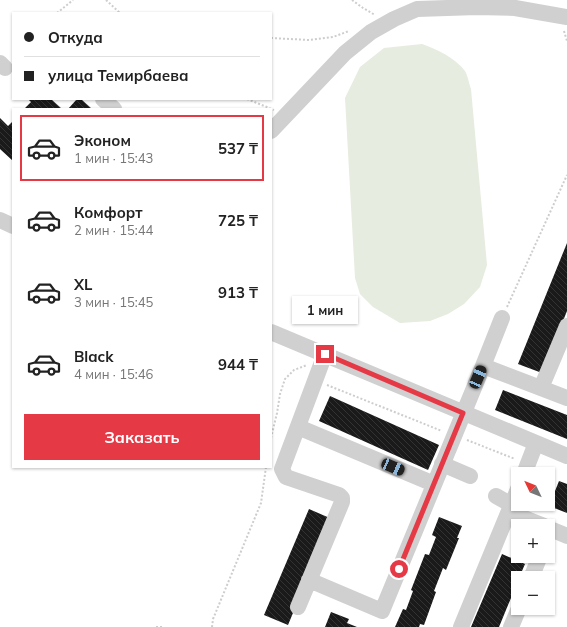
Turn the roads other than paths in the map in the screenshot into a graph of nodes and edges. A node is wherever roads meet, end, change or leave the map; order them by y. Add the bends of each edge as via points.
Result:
1 (515, 4) edge
2 (567, 17) edge
3 (104, 100) edge
4 (113, 108) edge
5 (272, 130) edge
6 (0, 220) edge
7 (12, 226) edge
8 (502, 318) road end
9 (567, 326) edge
10 (272, 333) edge
11 (323, 359) junction
12 (483, 366) junction
13 (541, 388) junction
14 (567, 398) edge
15 (463, 413) junction
16 (298, 427) junction
17 (536, 443) junction
18 (567, 456) edge
19 (442, 464) junction
20 (527, 467) edge
21 (470, 476) dead end
22 (434, 484) junction
23 (496, 496) dead end
24 (510, 508) junction
25 (530, 519) edge
26 (555, 532) edge
27 (567, 536) edge
28 (309, 580) junction
29 (298, 607) dead end
30 (516, 615) edge
31 (461, 627) edge
32 (511, 627) edge

1 - 2 street
1 - 5 street via 417,9 394,19 371,32 345,53
3 - 4 street
6 - 7 street
8 - 12 street
9 - 13 street
10 - 11 street
11 - 15 street
11 - 16 street
12 - 13 street
12 - 15 street
13 - 14 street
15 - 17 street
15 - 19 street
16 - 22 street
16 - 28 street via 282,469 284,474 286,477 339,494 342,498
17 - 18 street
17 - 20 street
19 - 21 street
19 - 22 street
22 - 28 street via 382,611
23 - 24 street
24 - 25 street
24 - 31 street
26 - 27 street
28 - 29 street
30 - 32 street

